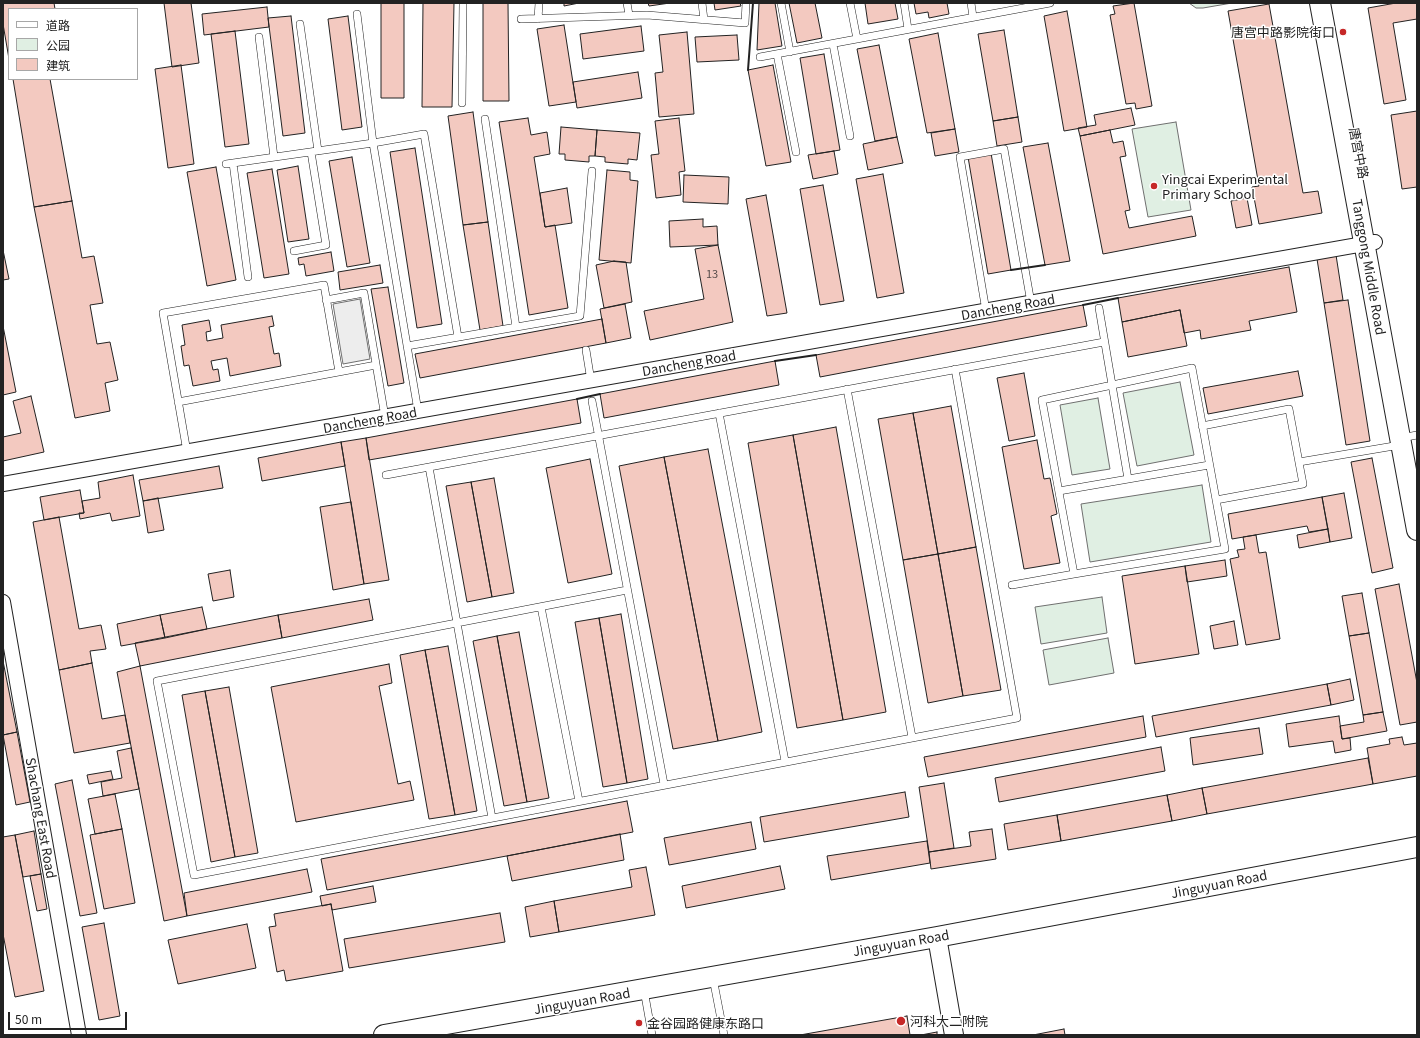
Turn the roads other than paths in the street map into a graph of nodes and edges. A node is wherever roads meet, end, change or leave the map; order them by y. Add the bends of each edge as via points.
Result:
1 (463, 3) edge
2 (539, 3) edge
3 (627, 3) edge
4 (702, 3) edge
5 (746, 3) edge
6 (781, 3) edge
7 (850, 3) edge
8 (904, 3) edge
9 (971, 3) edge
10 (1050, 3) edge
11 (1320, 3) edge
12 (1330, 3) edge
13 (1027, 5) edge
14 (357, 14) dead end
15 (629, 15) junction
16 (973, 17) junction
17 (521, 19) dead end
18 (538, 19) junction
19 (704, 20) junction
20 (300, 24) dead end
21 (908, 29) junction
22 (259, 37) dead end
23 (857, 39) junction
24 (833, 44) junction
25 (790, 52) junction
26 (777, 54) junction
27 (760, 57) dead end
28 (462, 104) dead end
29 (485, 119) dead end
30 (850, 136) dead end
31 (373, 143) junction
32 (314, 152) junction
33 (796, 152) dead end
34 (274, 157) junction
35 (592, 171) dead end
36 (1370, 243) junction
37 (294, 251) dead end
38 (248, 277) dead end
39 (326, 300) junction
40 (1031, 303) junction
41 (1099, 308) dead end
42 (986, 311) junction
43 (516, 327) junction
44 (458, 337) junction
45 (1104, 342) junction
46 (407, 346) junction
47 (586, 350) dead end
48 (376, 365) junction
49 (954, 369) junction
50 (339, 372) junction
51 (591, 381) junction
52 (1111, 385) junction
53 (847, 389) junction
54 (592, 401) dead end
55 (178, 402) junction
56 (418, 411) junction
57 (719, 413) junction
58 (385, 417) junction
59 (1202, 426) junction
60 (598, 436) junction
61 (1408, 438) edge
62 (187, 452) junction
63 (1299, 462) junction
64 (1209, 465) junction
65 (428, 467) junction
66 (1417, 468) edge
67 (386, 475) dead end
68 (1128, 479) junction
69 (3, 484) edge
70 (1059, 491) junction
71 (1216, 500) junction
72 (1417, 530) edge
73 (1074, 574) junction
74 (1012, 585) dead end
75 (627, 590) junction
76 (3, 602) edge
77 (541, 607) junction
78 (457, 623) junction
79 (912, 737) junction
80 (785, 762) junction
81 (664, 784) junction
82 (579, 801) junction
83 (492, 818) junction
84 (1417, 847) edge
85 (1417, 858) edge
86 (938, 942) junction
87 (714, 982) junction
88 (645, 995) junction
89 (79, 1035) edge
90 (384, 1035) edge
91 (455, 1035) edge
92 (652, 1035) edge
93 (724, 1035) edge
94 (954, 1035) edge

1 - 28 lane
2 - 18 lane
3 - 15 lane
4 - 19 lane
5 - 19 lane via 746,23
6 - 25 lane
7 - 23 lane
8 - 21 lane
9 - 16 lane
10 - 13 lane
11 - 36 main road, Tanggong Middle Road
12 - 36 main road, 唐宫中路
13 - 16 lane
14 - 31 lane
15 - 18 lane
15 - 19 lane
16 - 21 lane
17 - 18 lane
20 - 32 lane
21 - 23 lane
22 - 34 lane
23 - 24 lane
24 - 25 lane
24 - 30 lane
25 - 26 lane
26 - 27 lane
26 - 33 lane
29 - 43 lane
31 - 32 lane
31 - 44 lane via 424,134
31 - 46 lane
32 - 34 lane
32 - 37 lane via 326,245
34 - 38 lane via 230,163
35 - 43 lane via 581,318
36 - 40 street, Dancheng Road
36 - 61 main road, 唐宫中路
39 - 48 lane via 364,293
39 - 50 lane
39 - 55 lane via 324,285 163,312
40 - 42 street, Dancheng Road
40 - 42 lane via 1004,149 960,157
41 - 45 lane
42 - 51 street, Dancheng Road
43 - 44 lane
44 - 46 lane
45 - 49 lane
45 - 52 lane
46 - 56 lane
47 - 51 lane
48 - 50 lane
48 - 58 lane
49 - 53 lane
49 - 79 lane via 1017,718
50 - 55 lane
51 - 56 street, Dancheng Road
52 - 59 lane via 1192,368
52 - 68 lane
52 - 70 lane via 1042,400
53 - 57 lane
53 - 79 lane
54 - 60 lane
55 - 62 lane
56 - 58 street, Dancheng Road
57 - 60 lane
57 - 80 lane
58 - 62 street, Dancheng Road
59 - 63 lane via 1289,409
59 - 64 lane
60 - 65 lane
60 - 75 lane
61 - 63 lane
61 - 66 main road, 唐宫中路
61 - 72 main road
62 - 69 street, Dancheng Road
63 - 71 lane via 1303,484
64 - 68 lane
64 - 71 lane
65 - 67 lane
65 - 78 lane
68 - 70 lane
70 - 73 lane
71 - 73 lane via 1225,549
73 - 74 lane
75 - 77 lane
75 - 81 lane
76 - 89 street, Shachang East Road
77 - 78 lane
77 - 82 lane
78 - 83 lane
78 - 83 lane via 157,681 158,689 194,875
79 - 80 lane
80 - 81 lane
81 - 82 lane
82 - 83 lane
84 - 86 main road, Jinguyuan Road
85 - 86 main road, Jinguyuan Road
86 - 87 main road, Jinguyuan Road
86 - 94 street
87 - 88 main road, Jinguyuan Road
87 - 93 lane
88 - 90 main road, Jinguyuan Road
88 - 91 main road, Jinguyuan Road
88 - 92 lane

